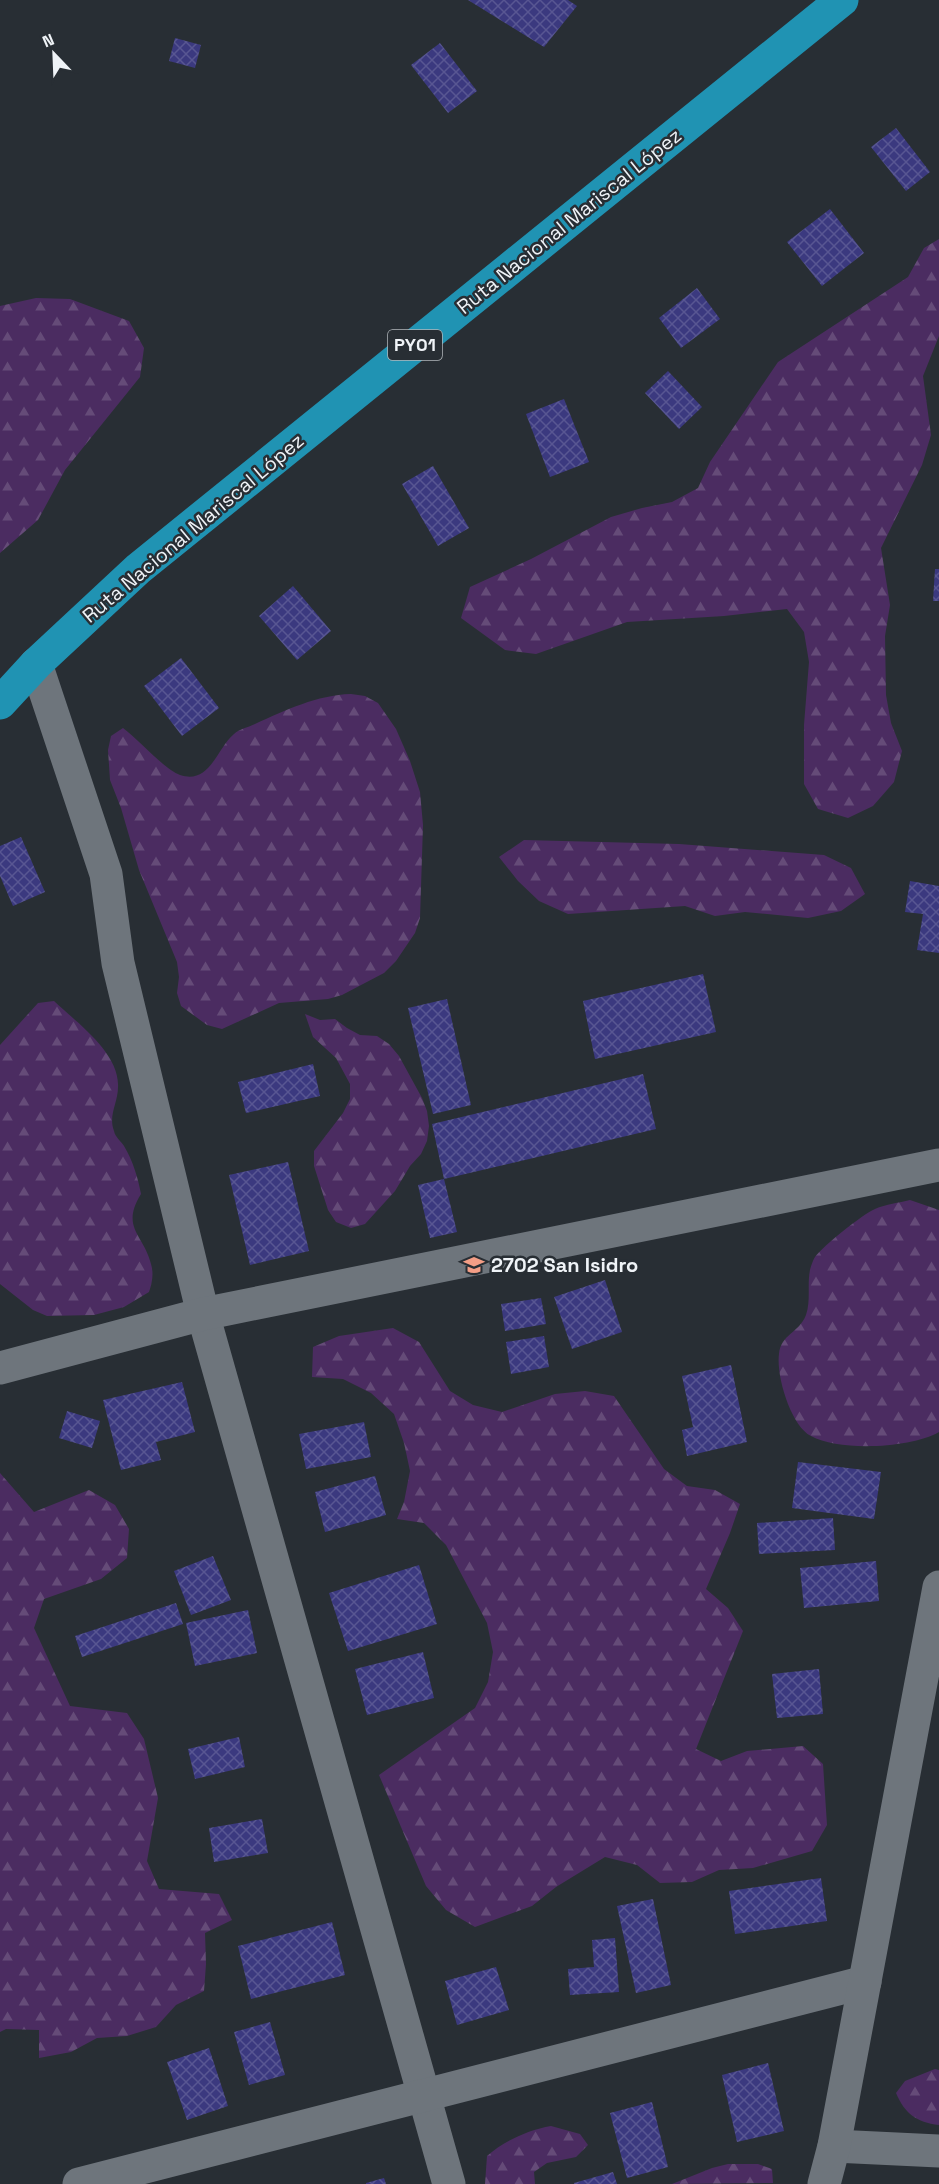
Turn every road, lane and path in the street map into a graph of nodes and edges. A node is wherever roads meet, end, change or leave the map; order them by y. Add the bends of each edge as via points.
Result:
1 (842, 0) edge
2 (36, 663) junction
3 (0, 703) edge
4 (939, 1165) edge
5 (203, 1314) junction
6 (0, 1368) edge
7 (939, 1587) edge
8 (865, 1982) junction
9 (423, 2095) junction
10 (834, 2146) junction
11 (939, 2151) edge
12 (79, 2184) edge
13 (449, 2184) edge
14 (824, 2184) edge

1 - 2 highway, Ruta Nacional Mariscal López / PY01 via 138,569
2 - 3 highway, Ruta Nacional Mariscal López / PY01
2 - 5 street via 106,874 118,963
4 - 5 street
5 - 6 street
5 - 9 street
7 - 8 street
8 - 9 street
8 - 10 street
9 - 12 street
9 - 13 street
10 - 11 street
10 - 14 street

